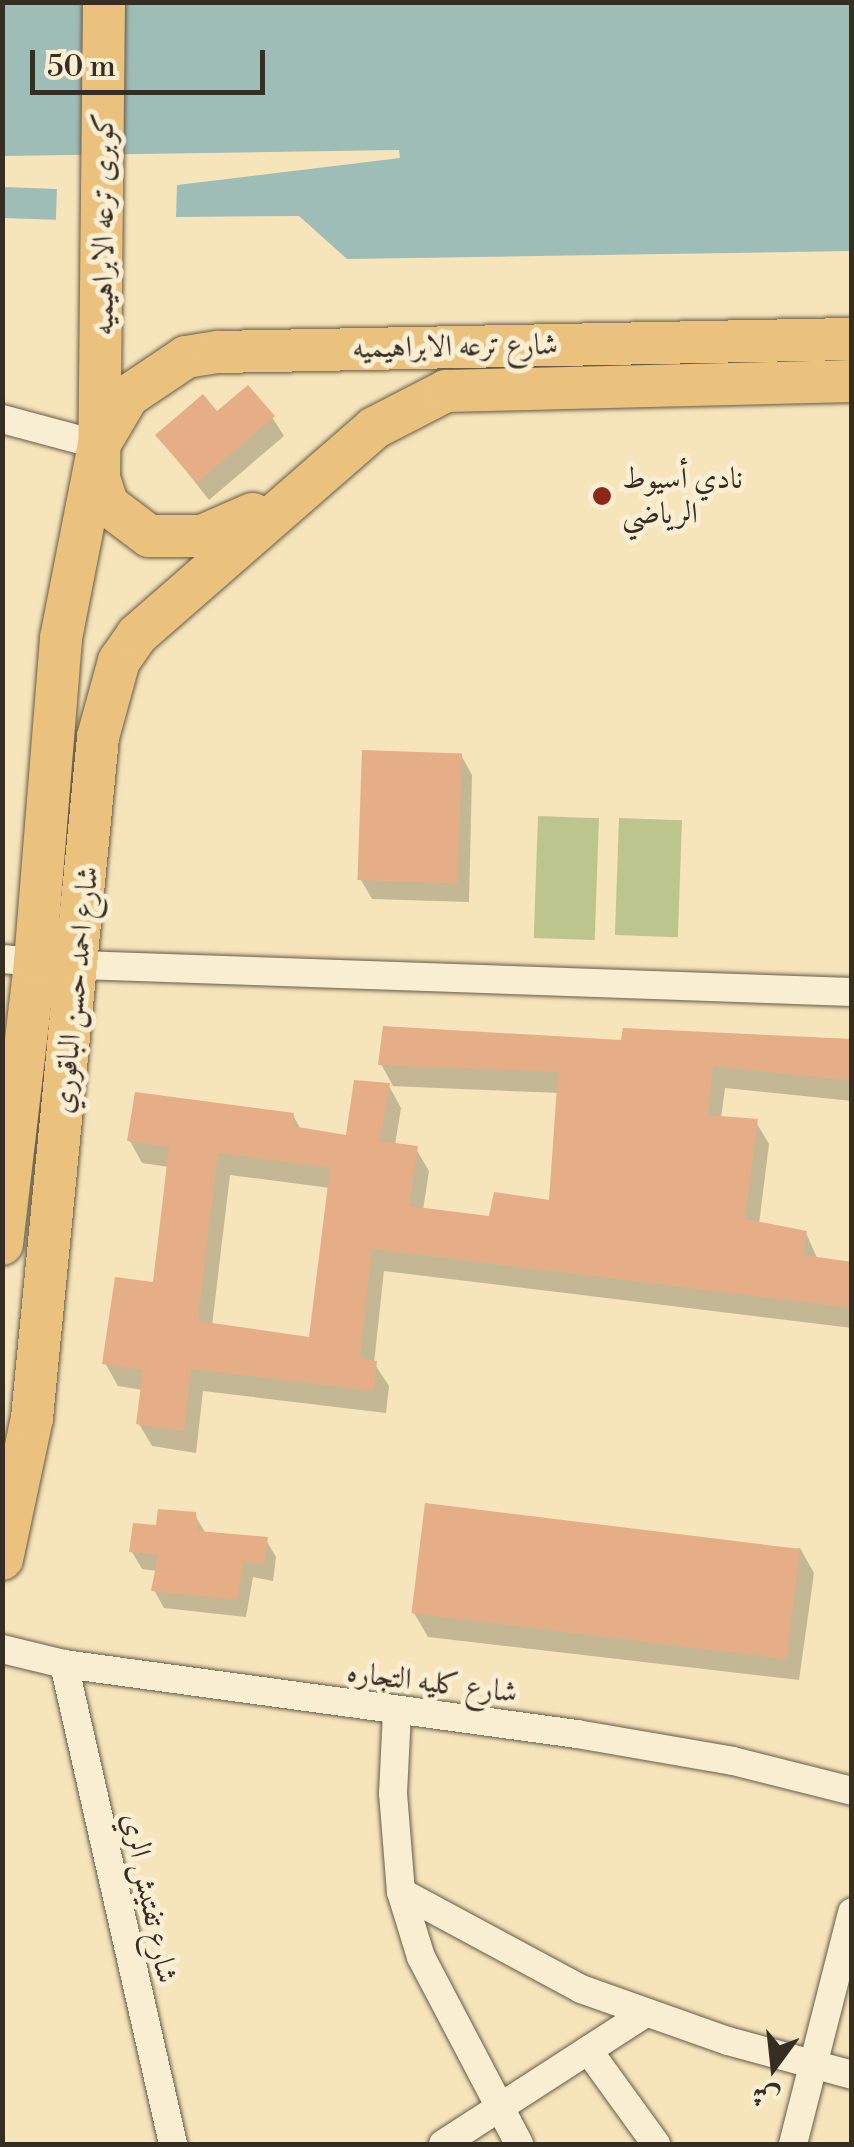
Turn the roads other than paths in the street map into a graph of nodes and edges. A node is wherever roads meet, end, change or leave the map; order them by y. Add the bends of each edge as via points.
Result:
1 (104, 2) edge
2 (852, 339) edge
3 (852, 381) edge
4 (2, 419) edge
5 (99, 445) junction
6 (295, 495) junction
7 (19, 960) edge
8 (80, 965) junction
9 (852, 992) edge
10 (2, 1244) edge
11 (4, 1549) edge
12 (2, 1649) edge
13 (64, 1664) junction
14 (397, 1712) junction
15 (852, 1791) edge
16 (401, 1892) junction
17 (852, 1912) edge
18 (845, 1969) edge
19 (644, 2014) junction
20 (588, 2050) junction
21 (813, 2066) junction
22 (852, 2075) edge
23 (495, 2110) junction
24 (796, 2135) edge
25 (173, 2144) edge
26 (443, 2144) edge
27 (519, 2144) edge
28 (656, 2144) edge
29 (772, 2144) edge

1 - 5 main road, كوبرى ترعه الابراهيميه
2 - 5 main road, شارع ترعه الابراهيميه via 219,352 186,357 158,372 128,396
3 - 6 main road, شارع ترعه الابراهيميه via 446,391 374,428
4 - 5 street
5 - 6 main road via 108,505 149,536 202,536
5 - 7 main road, شارع احمد حسن الباقوري via 60,638
6 - 8 main road, شارع احمد حسن الباقوري via 159,612 119,661 98,737
7 - 10 main road, شارع احمد حسن الباقوري
8 - 9 street
8 - 11 main road, شارع احمد حسن الباقوري via 32,1418
12 - 13 street, شارع كليه التجاره
13 - 14 street, شارع كليه التجاره
13 - 25 street, شارع تفتيش الري
14 - 15 street, شارع كليه التجاره via 733,1761
14 - 16 street via 393,1812
16 - 19 street via 519,1960
16 - 23 street via 421,1957
17 - 18 street
18 - 21 street
19 - 20 street
19 - 21 street
20 - 23 street
20 - 28 street
21 - 22 street
21 - 24 street
23 - 26 street
23 - 27 street
24 - 29 street

